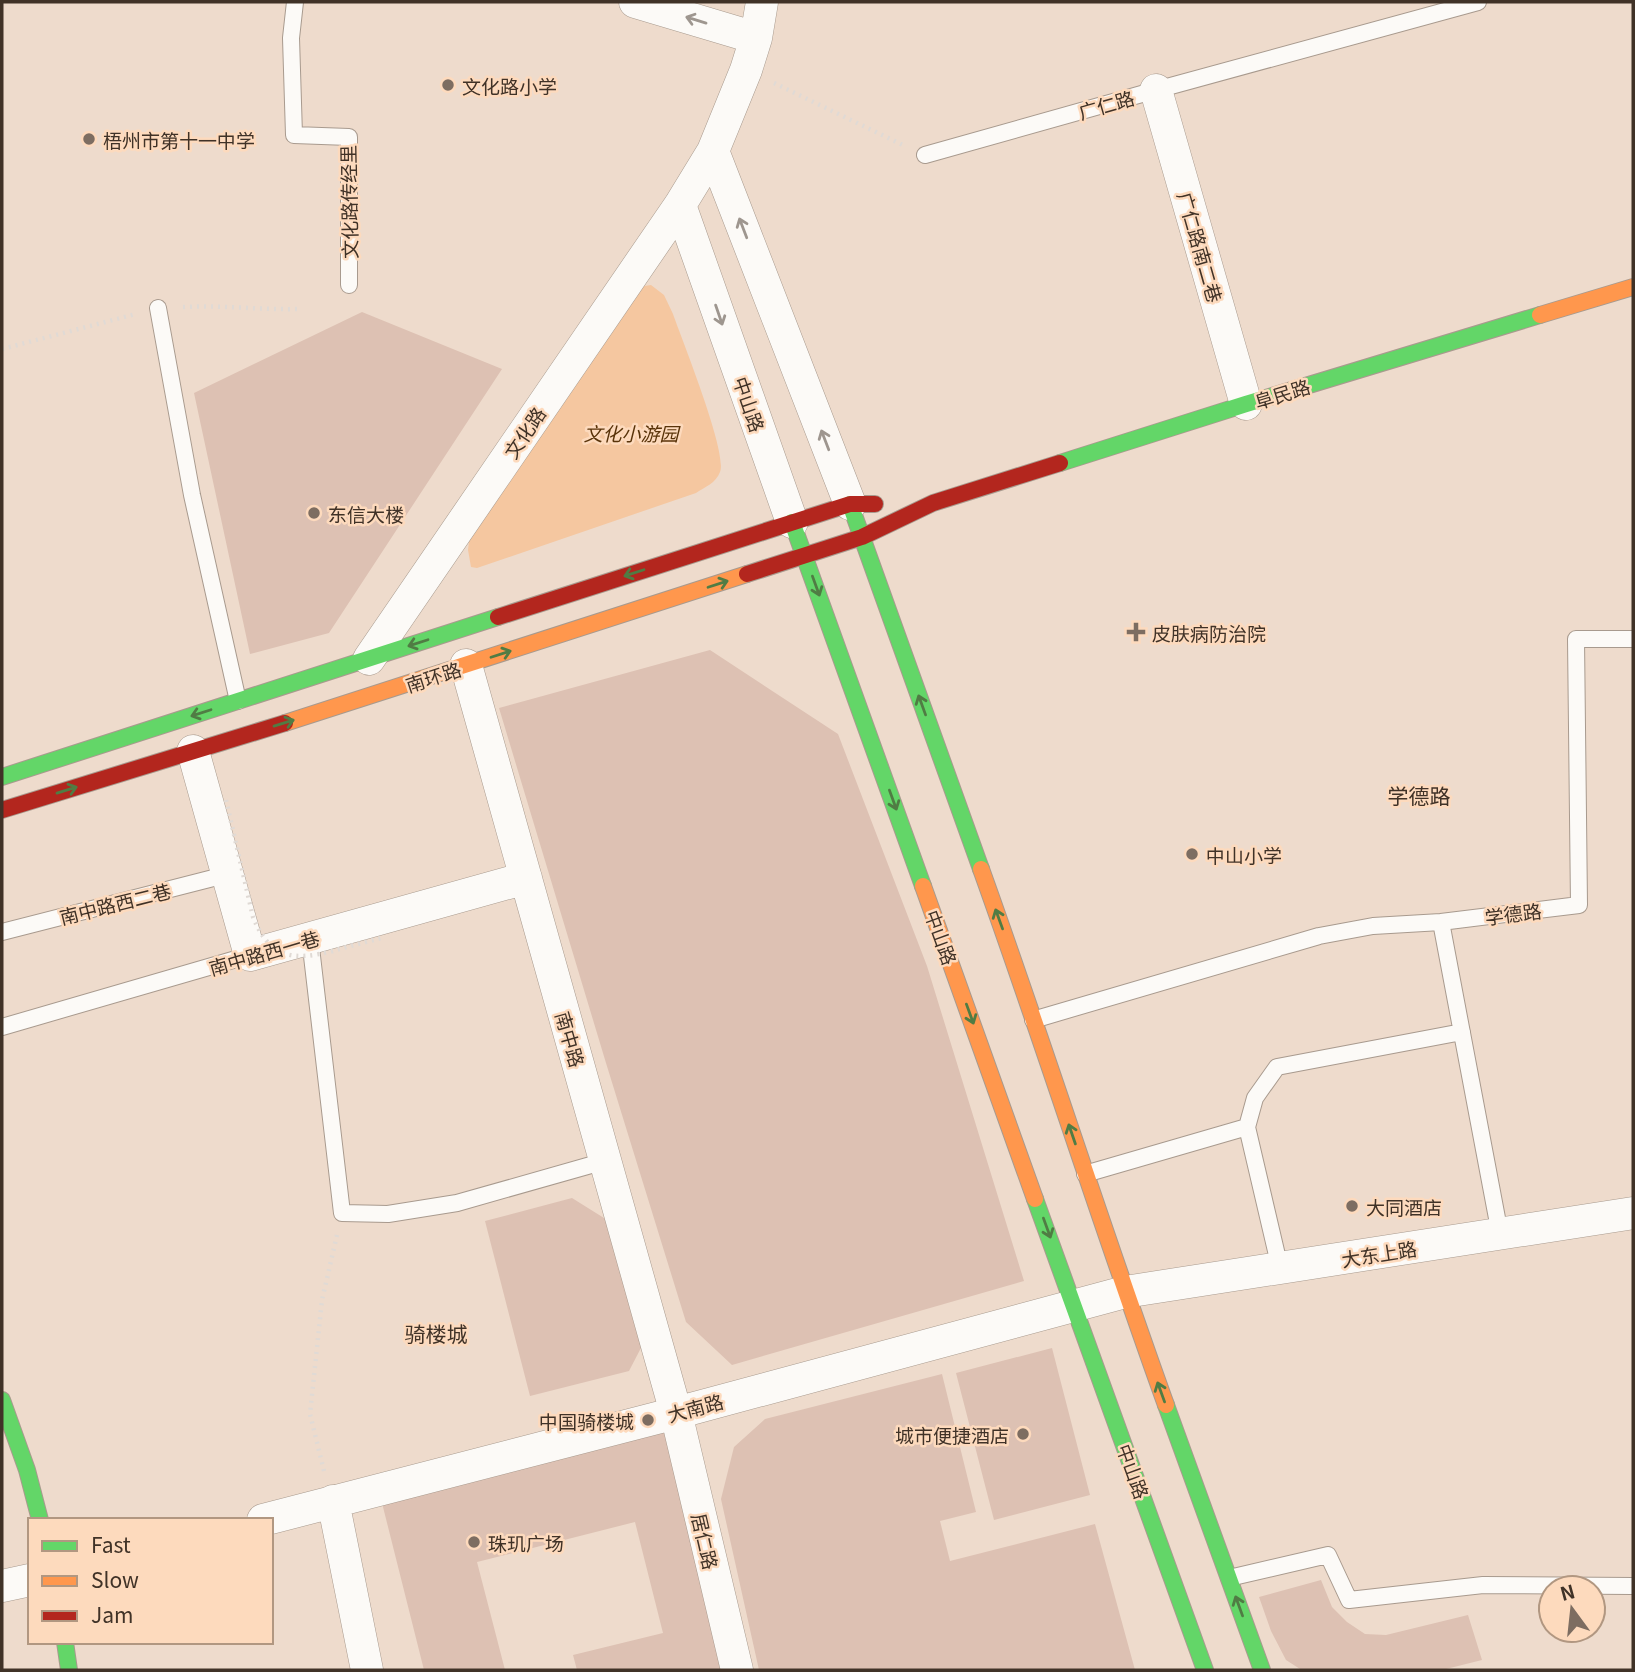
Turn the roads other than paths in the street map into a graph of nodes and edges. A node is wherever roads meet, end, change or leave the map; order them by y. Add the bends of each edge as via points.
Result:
1 (295, 2) edge
2 (635, 2) edge
3 (762, 2) edge
4 (1478, 2) edge
5 (756, 38) junction
6 (1156, 90) junction
7 (713, 151) junction
8 (925, 155) road end
9 (680, 205) junction
10 (349, 285) dead end
11 (1633, 287) edge
12 (158, 308) road end
13 (1246, 404) junction
14 (933, 503) junction
15 (850, 504) junction
16 (792, 522) junction
17 (862, 537) junction
18 (805, 555) junction
19 (1633, 639) edge
20 (369, 659) junction
21 (466, 665) junction
22 (238, 701) junction
23 (192, 751) junction
24 (2, 777) edge
25 (2, 810) edge
26 (229, 874) junction
27 (526, 878) junction
28 (1441, 922) junction
29 (2, 932) edge
30 (310, 939) junction
31 (250, 955) junction
32 (1033, 1020) junction
33 (2, 1027) edge
34 (1462, 1032) junction
35 (1247, 1128) junction
36 (606, 1161) junction
37 (1085, 1174) junction
38 (1633, 1213) edge
39 (1500, 1234) junction
40 (1279, 1268) junction
41 (1125, 1292) junction
42 (1075, 1305) junction
43 (2, 1400) edge
44 (676, 1413) junction
45 (333, 1501) junction
46 (39, 1518) edge
47 (270, 1518) edge
48 (1229, 1578) junction
49 (28, 1580) edge
50 (2, 1586) edge
51 (1633, 1586) edge
52 (65, 1644) edge
53 (69, 1670) edge
54 (367, 1670) edge
55 (737, 1670) edge
56 (1205, 1670) edge
57 (1262, 1670) edge

1 - 10 lane, 文化路传经里 via 291,38 294,135 349,137
5 -> 2 street
3 - 5 street
4 - 6 lane, 广仁路
5 - 7 street
6 - 8 lane, 广仁路
6 - 13 street, 广仁路南二巷
7 - 9 street, 文化路
15 -> 7 street
9 -> 16 street, 中山路
9 - 20 street, 文化路
11 - 13 main road, 阜民路
12 - 22 lane via 192,495
13 - 14 main road, 阜民路
14 - 15 main road, 南环路
14 - 17 main road, 南环路
15 - 16 main road, 南环路
15 - 17 main road
16 - 18 main road, 中山路
16 -> 20 main road, 南环路
17 - 18 main road, 南环路
32 -> 17 main road
21 -> 18 main road, 南环路
18 -> 42 main road, 中山路
19 - 28 lane, 学德路 via 1576,639 1578,905
20 - 22 main road, 南环路
23 -> 21 main road, 南环路
21 - 27 street, 南中路
22 -> 24 main road, 南环路
25 -> 23 main road, 南环路
23 - 26 street
26 - 29 lane, 南中路西二巷
26 - 31 street
27 - 30 street, 南中路西一巷
27 - 36 street, 南中路
28 - 32 lane via 1373,926 1319,936
28 - 34 lane
30 - 31 street, 南中路西一巷
30 - 36 lane via 342,1213 388,1214 457,1203
31 - 33 lane, 南中路西一巷
37 -> 32 main road
34 - 35 lane via 1278,1067 1255,1098
34 - 39 lane
35 - 37 lane
35 - 40 lane
36 - 44 street, 南中路
37 - 41 main road
38 - 39 street, 大东上路
39 - 40 street, 大东上路
40 - 41 street, 大东上路
41 - 42 street, 大南路
48 -> 41 main road
42 - 44 street, 大南路
42 - 56 main road, 中山路
43 - 46 main road
44 - 45 street, 大南路
44 - 55 street, 居仁路
45 - 47 street, 大南路
45 - 54 street
48 - 51 lane via 1328,1555 1349,1600 1483,1585
57 -> 48 main road
49 - 50 street
52 - 53 main road

